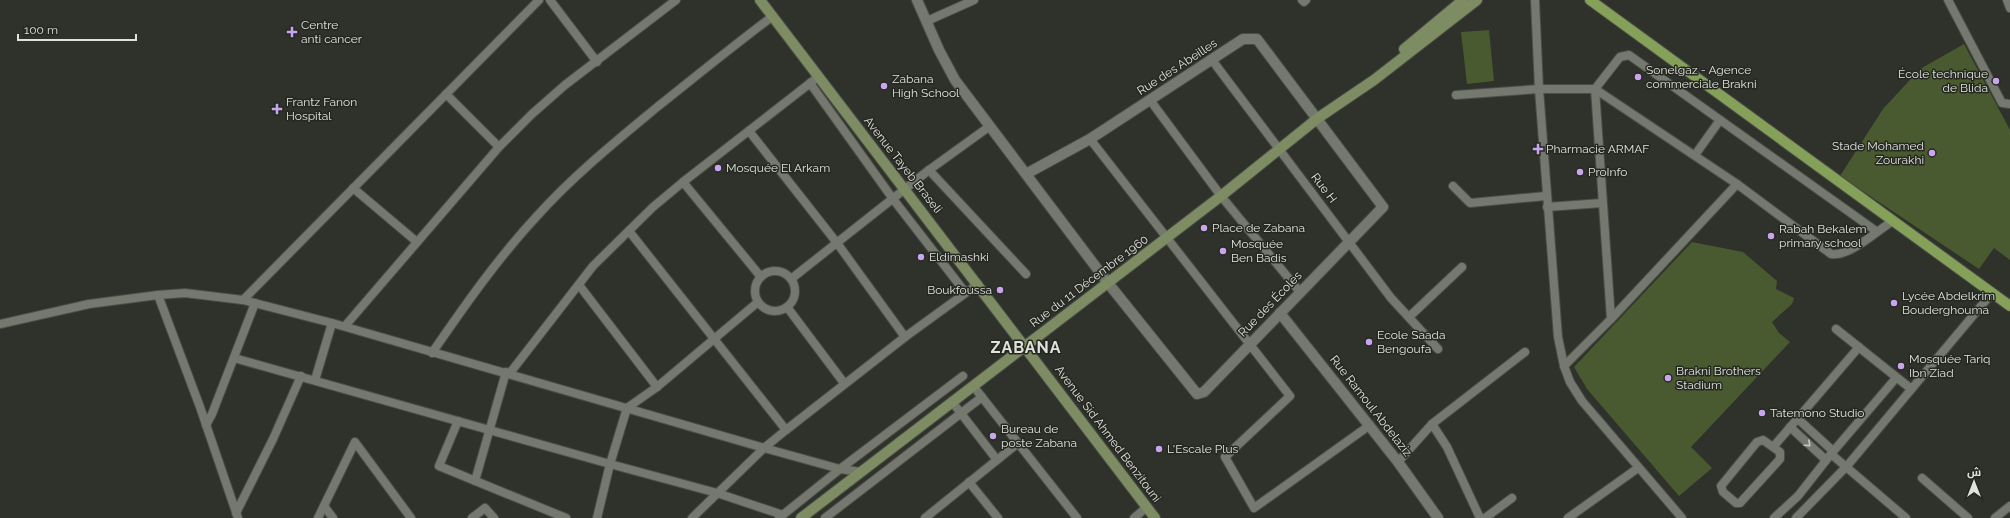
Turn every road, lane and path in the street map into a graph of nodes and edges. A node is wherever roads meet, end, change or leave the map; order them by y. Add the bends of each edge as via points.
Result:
1 (539, 0) edge
2 (550, 0) edge
3 (676, 0) edge
4 (760, 0) edge
5 (917, 0) edge
6 (974, 0) edge
7 (1302, 0) edge
8 (1306, 0) edge
9 (1463, 0) edge
10 (1477, 0) edge
11 (1486, 0) edge
12 (1535, 0) edge
13 (1590, 0) edge
14 (1948, 0) edge
15 (2007, 0) edge
16 (2010, 8) edge
17 (773, 16) junction
18 (927, 21) junction
19 (1212, 60) junction
20 (597, 62) junction
21 (814, 80) junction
22 (1374, 80) junction
23 (1539, 89) junction
24 (1595, 89) junction
25 (446, 94) junction
26 (1456, 95) dead end
27 (1150, 100) junction
28 (2010, 104) edge
29 (1318, 118) junction
30 (1720, 120) junction
31 (990, 126) junction
32 (749, 131) junction
33 (1090, 139) junction
34 (499, 147) junction
35 (1280, 149) junction
36 (1695, 156) junction
37 (930, 170) junction
38 (1026, 174) junction
39 (682, 182) junction
40 (1737, 184) junction
41 (1453, 186) dead end
42 (353, 188) junction
43 (905, 190) junction
44 (1221, 196) junction
45 (1546, 196) junction
46 (894, 199) junction
47 (1602, 203) junction
48 (1547, 207) junction
49 (1893, 221) junction
50 (629, 231) junction
51 (1876, 231) junction
52 (1166, 238) junction
53 (417, 242) junction
54 (1348, 242) junction
55 (837, 243) junction
56 (1462, 267) dead end
57 (1026, 274) dead end
58 (761, 277) junction
59 (791, 279) junction
60 (1108, 283) junction
61 (978, 284) junction
62 (579, 285) junction
63 (965, 292) junction
64 (1300, 292) junction
65 (1992, 293) junction
66 (158, 295) junction
67 (243, 300) junction
68 (758, 302) junction
69 (255, 303) junction
70 (2010, 306) edge
71 (787, 307) junction
72 (1280, 313) junction
73 (1409, 317) junction
74 (1611, 319) junction
75 (332, 323) junction
76 (0, 324) edge
77 (345, 326) junction
78 (1836, 329) dead end
79 (905, 336) junction
80 (714, 340) junction
81 (1250, 345) junction
82 (1024, 347) junction
83 (1859, 347) junction
84 (1438, 349) dead end
85 (1525, 352) dead end
86 (432, 353) junction
87 (234, 358) junction
88 (1564, 366) junction
89 (508, 373) junction
90 (301, 376) junction
91 (963, 376) dead end
92 (1896, 378) junction
93 (315, 380) junction
94 (844, 383) junction
95 (657, 387) junction
96 (974, 387) junction
97 (1910, 388) junction
98 (982, 397) junction
99 (953, 403) junction
100 (627, 408) junction
101 (962, 414) junction
102 (1798, 419) junction
103 (458, 421) junction
104 (1432, 424) junction
105 (206, 425) junction
106 (1370, 425) junction
107 (1790, 428) junction
108 (490, 429) junction
109 (786, 430) junction
110 (1018, 443) junction
111 (1774, 446) junction
112 (764, 448) junction
113 (1830, 455) junction
114 (997, 460) junction
115 (1398, 462) junction
116 (610, 464) junction
117 (1847, 466) junction
118 (1638, 468) junction
119 (840, 469) junction
120 (861, 472) junction
121 (1922, 478) dead end
122 (475, 481) junction
123 (969, 482) junction
124 (717, 493) junction
125 (1512, 498) dead end
126 (324, 506) junction
127 (2010, 506) edge
128 (1147, 507) junction
129 (237, 515) edge
130 (780, 516) edge
131 (996, 517) edge
132 (318, 518) edge
133 (332, 518) edge
134 (412, 518) edge
135 (472, 518) edge
136 (494, 518) edge
137 (566, 518) edge
138 (597, 518) edge
139 (692, 518) edge
140 (802, 518) edge
141 (825, 518) edge
142 (925, 518) edge
143 (1077, 518) edge
144 (1134, 518) edge
145 (1156, 518) edge
146 (1438, 518) edge
147 (1480, 518) edge
148 (1485, 518) edge
149 (1568, 518) edge
150 (1682, 518) edge
151 (1774, 518) edge
152 (1796, 518) edge
153 (1906, 518) edge
154 (1968, 518) edge
155 (1995, 518) edge

1 - 25 street
2 - 20 street
3 - 20 street
4 - 17 main road, Avenue Tayeb Braseli
5 - 18 street
6 - 18 street
7 - 8 street
9 - 22 main road, Rue du 11 Décembre 1960 via 1396,55
10 - 22 main road, Rue du 11 Décembre 1960
11 - 22 main road, Rue du 11 Décembre 1960 via 1404,64
12 - 23 street
13 - 49 main road
14 - 28 street via 2002,103
15 - 16 street
17 - 21 main road, Avenue Tayeb Braseli
17 - 86 street via 615,142 537,215 472,294
18 - 31 street via 955,80
19 - 27 street, Rue des Abeilles
19 - 29 street, Rue des Abeilles via 1243,39 1257,39
19 - 35 street, Rue H
20 - 34 street via 548,100
21 - 32 street
21 - 43 main road, Avenue Tayeb Braseli
21 - 46 street
22 - 29 main road, Rue du 11 Décembre 1960
23 - 24 street
23 - 26 street
23 - 45 street
24 - 30 street via 1620,57 1629,55
24 - 36 street
24 - 47 street
25 - 34 street
25 - 42 street
27 - 33 street, Rue des Abeilles
27 - 44 street
29 - 35 main road, Rue du 11 Décembre 1960
29 - 54 street, Rue des Écoles via 1383,207
30 - 36 street
30 - 51 street
31 - 37 street
31 - 38 street
32 - 39 street
32 - 55 street
33 - 38 street, Rue des Abeilles
33 - 52 street
34 - 53 street
35 - 44 main road, Rue du 11 Décembre 1960
35 - 54 street, Rue H
36 - 40 street
37 - 43 street
37 - 57 street
38 - 60 street
39 - 50 street
39 - 58 street
40 - 51 street via 1831,254 1848,252
40 - 74 street
41 - 45 street via 1470,203
42 - 53 street
42 - 67 street
43 - 46 street
43 - 61 main road, Avenue Tayeb Braseli
44 - 52 main road, Rue du 11 Décembre 1960
44 - 64 street
45 - 48 street
46 - 55 street
46 - 63 street
47 - 48 street
47 - 74 street
48 - 88 street via 1558,337
49 - 51 street
49 - 65 main road
50 - 62 street via 593,266
50 - 80 street
52 - 60 main road, Rue du 11 Décembre 1960
52 - 81 street
53 - 77 street
54 - 64 street, Rue des Écoles
54 - 73 street, Rue H
55 - 59 street
55 - 79 street
56 - 73 street
58 - 59 street via 766,273 780,271
58 - 68 street via 755,289
59 - 71 street via 795,291 792,303
60 - 81 street, Rue des Écoles via 1197,394 1204,392
60 - 82 main road, Rue du 11 Décembre 1960
61 - 63 street
61 - 82 main road, Avenue Tayeb Braseli
62 - 89 street
62 - 95 street
63 - 79 street
64 - 72 street, Rue des Écoles
65 - 70 main road
65 - 97 street
66 - 67 street via 185,293
66 - 76 street via 89,304
66 - 105 street
67 - 69 street
68 - 71 street via 772,311
68 - 80 street
69 - 75 street
69 - 87 street
71 - 94 street
72 - 81 street, Rue des Écoles
72 - 106 street, Rue Ramoul Abdelaziz
73 - 84 street, Rue H
74 - 88 street
75 - 77 street
75 - 93 street
77 - 86 street
78 - 83 street
79 - 94 street
80 - 95 street
80 - 109 street
81 - 106 street via 1290,396 1226,458 1254,508
82 - 96 main road, Rue du 11 Décembre 1960
82 - 128 main road, Avenue Sid Ahmed Benzitouni
83 - 92 street
83 - 102 street
85 - 104 street
86 - 89 street
87 - 90 street
87 - 105 street
88 - 118 street via 1574,390
89 - 100 street
89 - 108 street
90 - 93 street
90 - 129 street
91 - 119 street
92 - 97 street
92 - 113 street
93 - 103 street
94 - 109 street
95 - 100 street
96 - 98 street
96 - 99 main road, Rue du 11 Décembre 1960
97 - 117 street
98 - 101 street
98 - 110 street
99 - 101 street
99 - 120 main road, Rue du 11 Décembre 1960
100 - 112 street
100 - 116 street
101 - 114 street
101 - 141 street
102 - 107 street
102 - 113 street
103 - 108 street
103 - 122 street via 439,466
104 - 115 street
104 - 147 street via 1447,447
105 - 129 street
106 - 115 street, Rue Ramoul Abdelaziz
107 - 111 street
107 -> 113 street
108 - 116 street
108 - 122 street
109 - 112 street
110 - 114 street
110 - 143 street
111 - 111 street via 1780,452 1780,459 1740,503 1736,503 1723,492 1722,486 1757,442 1763,440
112 - 119 street
112 - 124 street
113 - 117 street
113 - 151 street via 1798,496
114 - 123 street
115 - 146 street, Rue Ramoul Abdelaziz
116 - 124 street
116 - 138 street
117 - 152 street
117 - 153 street
118 - 149 street
118 - 150 street
119 - 120 street
119 - 130 street
120 - 140 main road, Rue du 11 Décembre 1960
121 - 154 street
122 - 137 street
123 - 131 street
123 - 142 street
124 - 130 street
124 - 139 street
125 - 148 street
126 - 132 street
126 - 133 street
126 - 134 street via 355,442
127 - 155 street
128 - 144 street
128 - 145 main road, Avenue Sid Ahmed Benzitouni
135 - 136 street via 486,508

